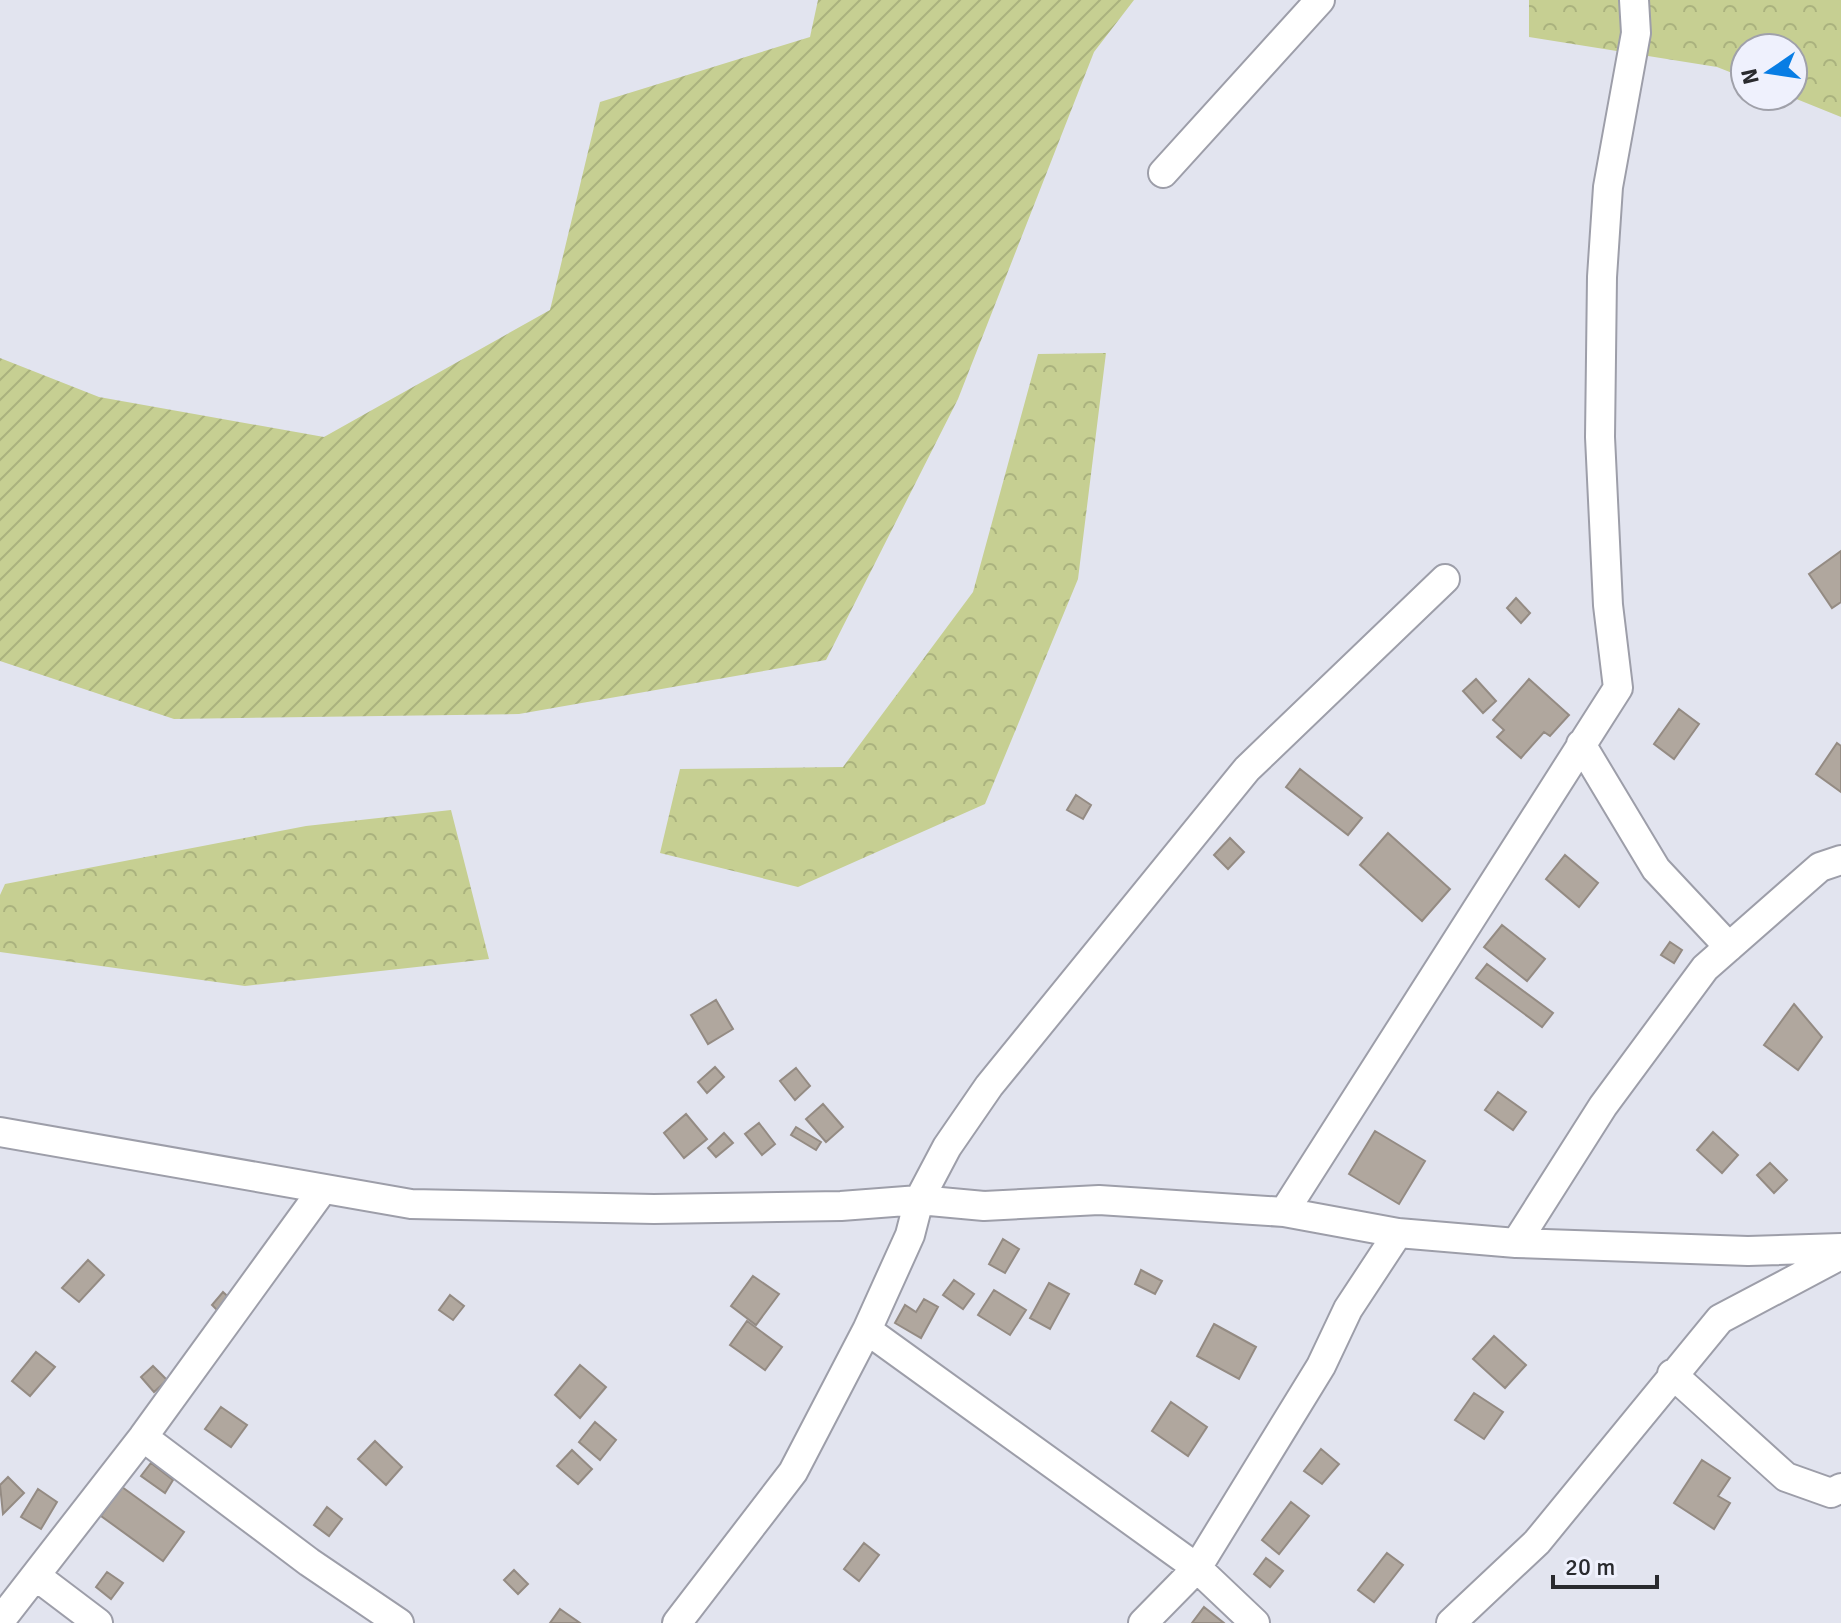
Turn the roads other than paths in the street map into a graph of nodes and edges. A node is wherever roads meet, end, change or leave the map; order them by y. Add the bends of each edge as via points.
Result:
1 (1320, 0) edge
2 (1634, 0) edge
3 (1163, 173) dead end
4 (1445, 579) dead end
5 (1581, 744) junction
6 (1841, 860) edge
7 (1729, 947) junction
8 (0, 1132) edge
9 (323, 1189) junction
10 (919, 1200) junction
11 (1284, 1212) junction
12 (1398, 1233) junction
13 (1516, 1243) junction
14 (1841, 1248) edge
15 (1841, 1255) edge
16 (867, 1330) junction
17 (1672, 1374) junction
18 (143, 1437) junction
19 (1841, 1488) edge
20 (1197, 1568) junction
21 (36, 1576) junction
22 (0, 1621) edge
23 (98, 1623) edge
24 (399, 1623) edge
25 (677, 1623) edge
26 (1143, 1623) edge
27 (1255, 1623) edge
28 (1451, 1623) edge

1 - 3 street
2 - 5 street via 1636,33 1608,187 1602,277 1600,437 1608,605 1618,688
4 - 10 street via 1247,769 989,1086
5 - 7 street via 1656,869
5 - 11 street
6 - 7 street via 1820,867
7 - 13 street via 1705,968 1603,1106
8 - 9 street
9 - 10 street via 411,1204 557,1209
9 - 18 street
10 - 11 street via 984,1206 1099,1200
10 - 16 street via 910,1235
11 - 12 street
12 - 13 street
12 - 20 street
13 - 14 street via 1748,1251
15 - 17 street via 1720,1319
16 - 20 street
16 - 25 street via 793,1472
17 - 19 street via 1786,1477 1831,1493
17 - 28 street via 1537,1542
18 - 21 street
18 - 24 street
20 - 26 street
20 - 27 street
21 - 22 street
21 - 23 street

